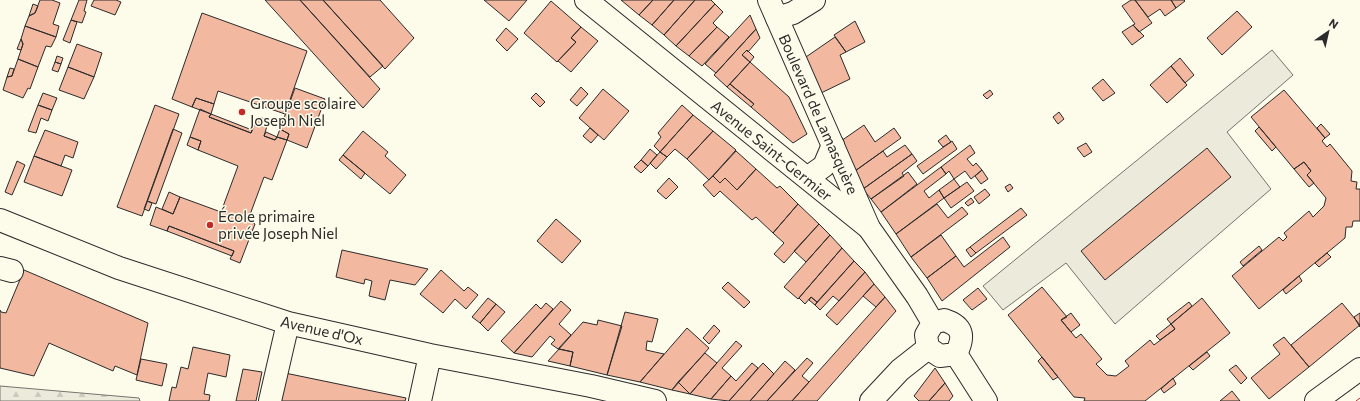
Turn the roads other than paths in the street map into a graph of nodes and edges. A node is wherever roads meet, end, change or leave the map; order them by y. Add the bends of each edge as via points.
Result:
1 (586, 0) edge
2 (814, 0) edge
3 (773, 9) edge
4 (833, 145) junction
5 (807, 178) junction
6 (0, 220) edge
7 (869, 228) junction
8 (288, 323) junction
9 (933, 323) junction
10 (928, 348) junction
11 (956, 354) junction
12 (430, 355) junction
13 (1360, 369) edge
14 (270, 401) edge
15 (420, 401) edge
16 (655, 401) edge
17 (871, 401) edge
18 (986, 401) edge
19 (1316, 401) edge

1 - 5 street, Avenue Saint-Germier
2 - 3 street via 793,12
3 - 4 street, Boulevard de Lamasquère
4 - 5 street via 824,166
4 - 7 street, Boulevard de Lamasquère
5 - 7 street, Avenue Saint-Germier
6 - 8 street, Avenue d'Ox via 119,268
7 - 9 street, Avenue Saint-Germier
8 - 12 street, Avenue d'Ox
8 - 14 street
9 - 10 street via 926,335
9 - 11 street via 944,320 954,324 961,333 962,341
10 - 11 street via 940,356
10 - 17 street via 900,370
11 - 18 street
12 - 15 street
12 - 16 street, Avenue d'Ox
13 - 19 street

